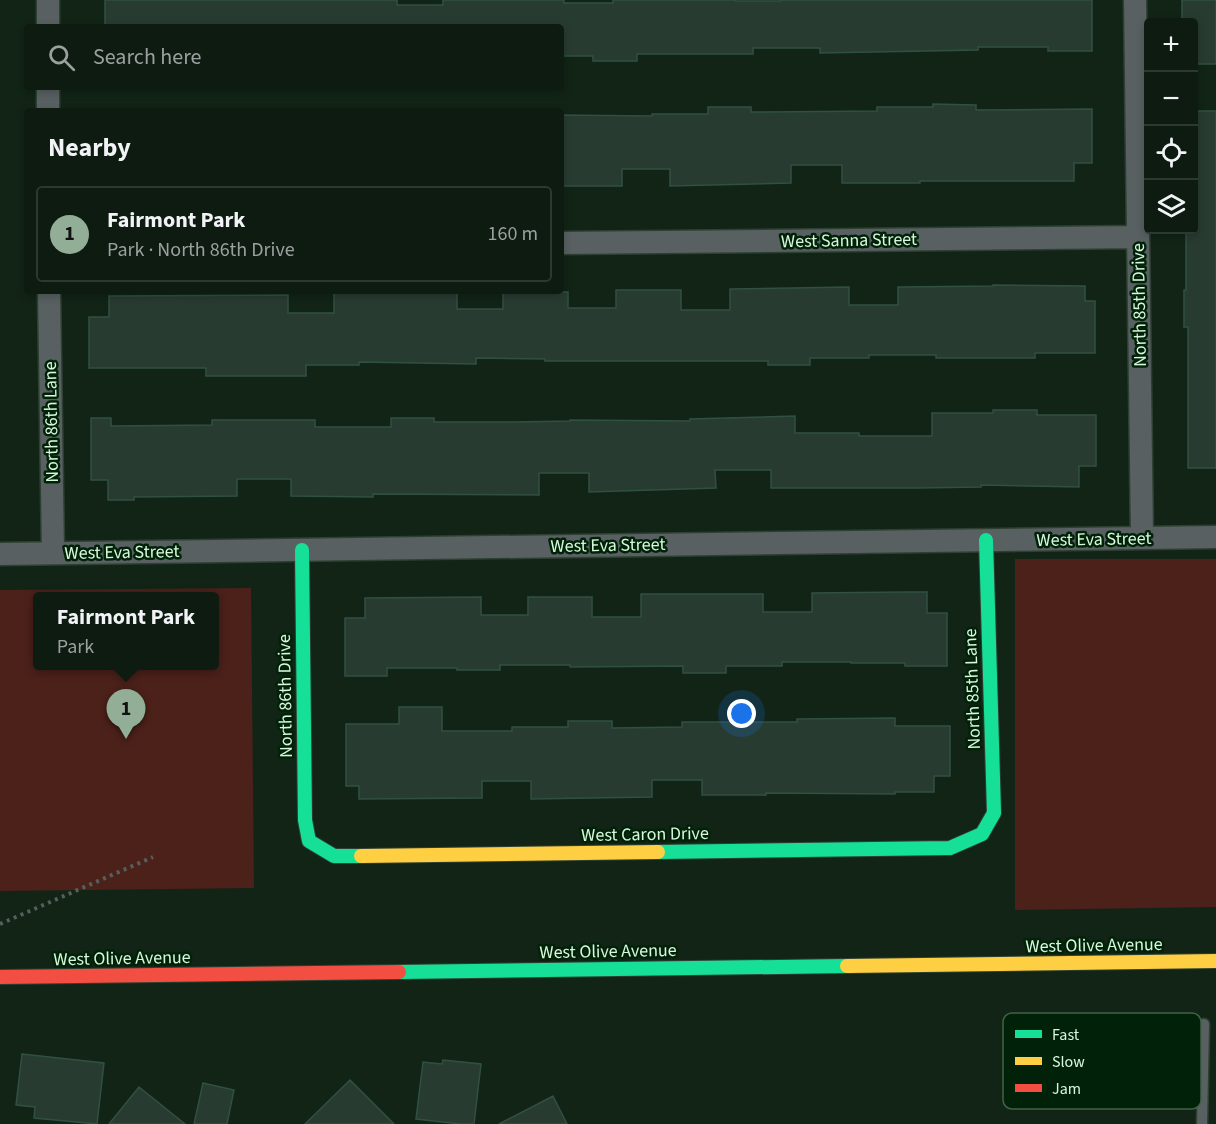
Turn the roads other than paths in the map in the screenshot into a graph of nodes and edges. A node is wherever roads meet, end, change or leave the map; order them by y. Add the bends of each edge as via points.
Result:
1 (48, 0) edge
2 (1135, 0) edge
3 (48, 24) edge
4 (48, 90) edge
5 (48, 108) edge
6 (1138, 237) junction
7 (564, 243) edge
8 (50, 294) edge
9 (1216, 537) edge
10 (1142, 538) junction
11 (986, 540) junction
12 (302, 550) junction
13 (53, 553) junction
14 (0, 554) edge
15 (982, 834) joint
16 (309, 841) joint
17 (1216, 961) edge
18 (0, 977) edge
19 (1204, 1024) dead end
20 (1203, 1124) edge

1 - 3 street
2 - 6 street, North 85th Drive
4 - 5 street
6 - 7 street, West Sanna Street
6 - 10 street, North 85th Drive
8 - 13 street, North 86th Lane
9 - 10 street, West Eva Street
10 - 11 street, West Eva Street
11 - 12 street, West Eva Street
11 - 15 street, North 85th Lane via 994,813
12 - 13 street, West Eva Street
12 - 16 street, North 86th Drive via 305,820
13 - 14 street, West Eva Street
15 - 16 street, West Caron Drive via 950,849 334,856
17 - 18 street, West Olive Avenue
19 - 20 lane

